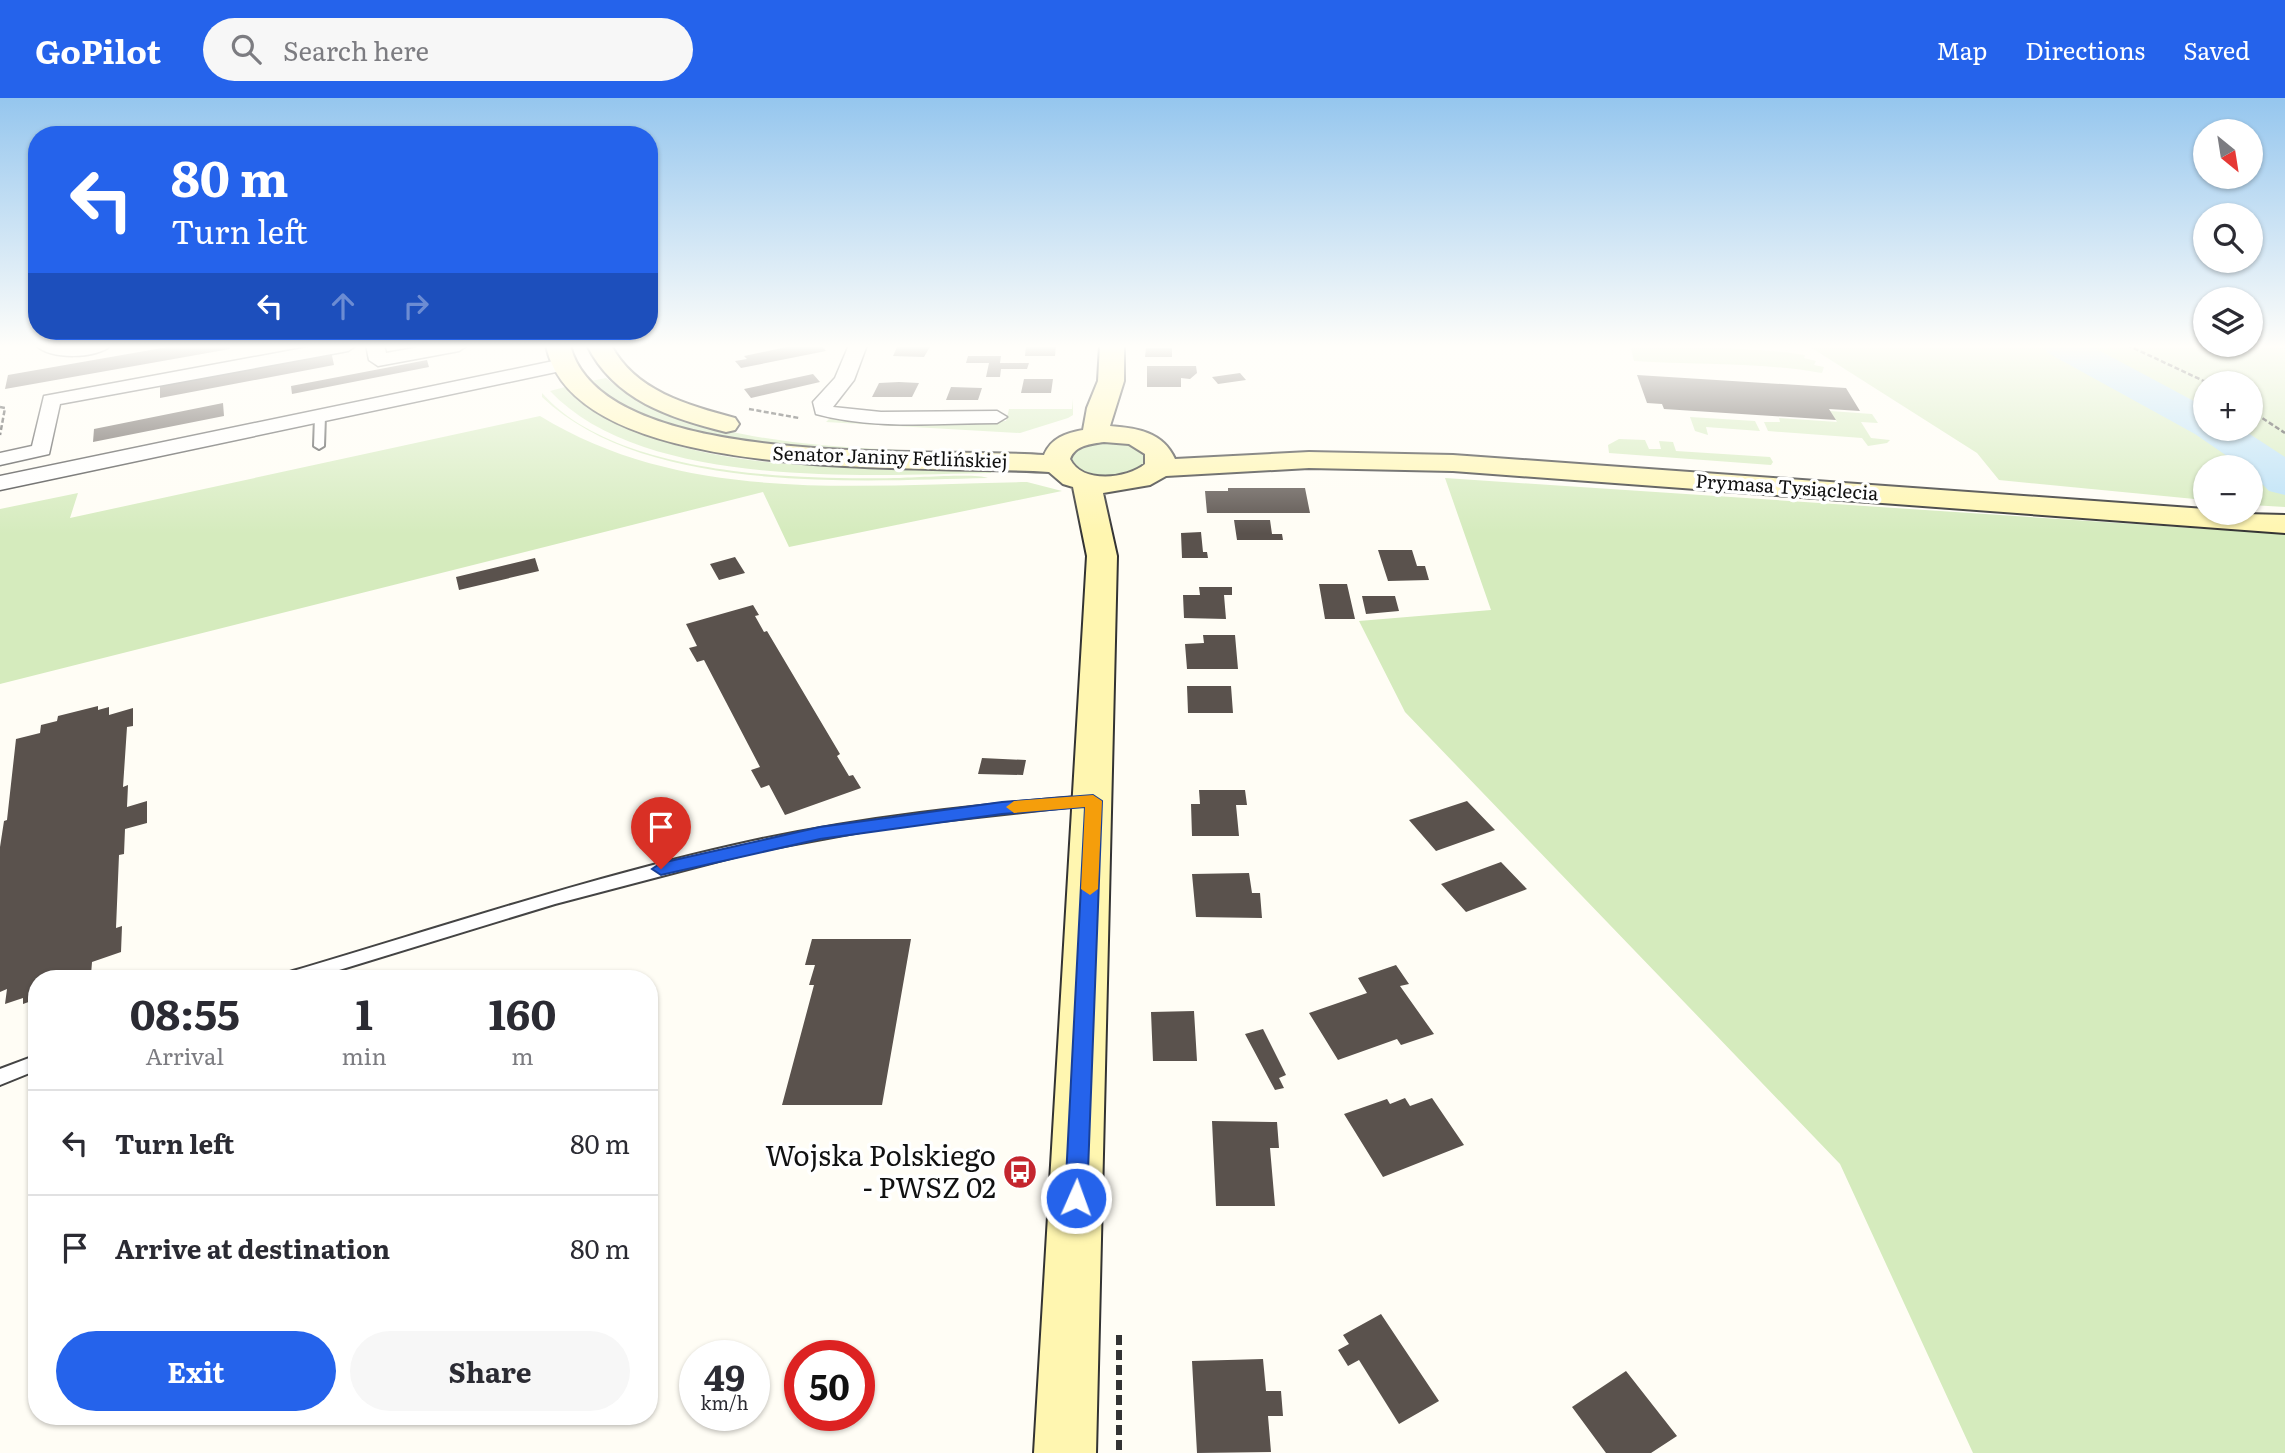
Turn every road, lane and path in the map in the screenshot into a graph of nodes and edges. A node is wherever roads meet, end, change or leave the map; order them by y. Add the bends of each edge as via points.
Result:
1 (5, 408) edge
2 (50, 408) edge
3 (351, 408) edge
4 (609, 408) edge
5 (680, 408) edge
6 (823, 408) edge
7 (1100, 408) edge
8 (1121, 408) edge
9 (320, 416) junction
10 (997, 417) dead end
11 (2263, 419) edge
12 (2285, 433) edge
13 (1095, 435) junction
14 (0, 436) edge
15 (1130, 436) junction
16 (319, 446) dead end
17 (42, 450) junction
18 (1058, 456) junction
19 (1157, 458) junction
20 (0, 459) edge
21 (36, 475) junction
22 (0, 482) edge
23 (1087, 484) junction
24 (1123, 484) junction
25 (2275, 523) edge
26 (1101, 556) junction
27 (1093, 801) junction
28 (319, 970) edge
29 (28, 1066) edge
30 (0, 1077) edge
31 (1065, 1453) edge

1 - 14 path
2 - 17 street
3 - 9 street
4 - 18 main road, Senator Janiny Fetlińskiej via 654,429 722,447 802,457
5 - 18 main road, Senator Janiny Fetlińskiej via 725,424 798,435
6 - 10 street via 833,414 860,416
7 - 13 main road
8 - 15 main road via 1120,420
9 - 16 lane
9 - 21 street
11 - 12 path
13 - 15 main road
13 - 18 main road via 1074,440
15 - 19 main road
17 - 20 street
17 - 21 street
18 - 23 main road via 1068,477
19 - 24 main road via 1146,477
19 - 25 main road, Prymasa Tysiąclecia via 1453,463
21 - 22 street
23 - 24 main road
23 - 26 main road
24 - 26 main road
26 - 27 main road
27 - 28 lane via 1002,808 820,833 634,875
27 - 31 main road
29 - 30 lane

